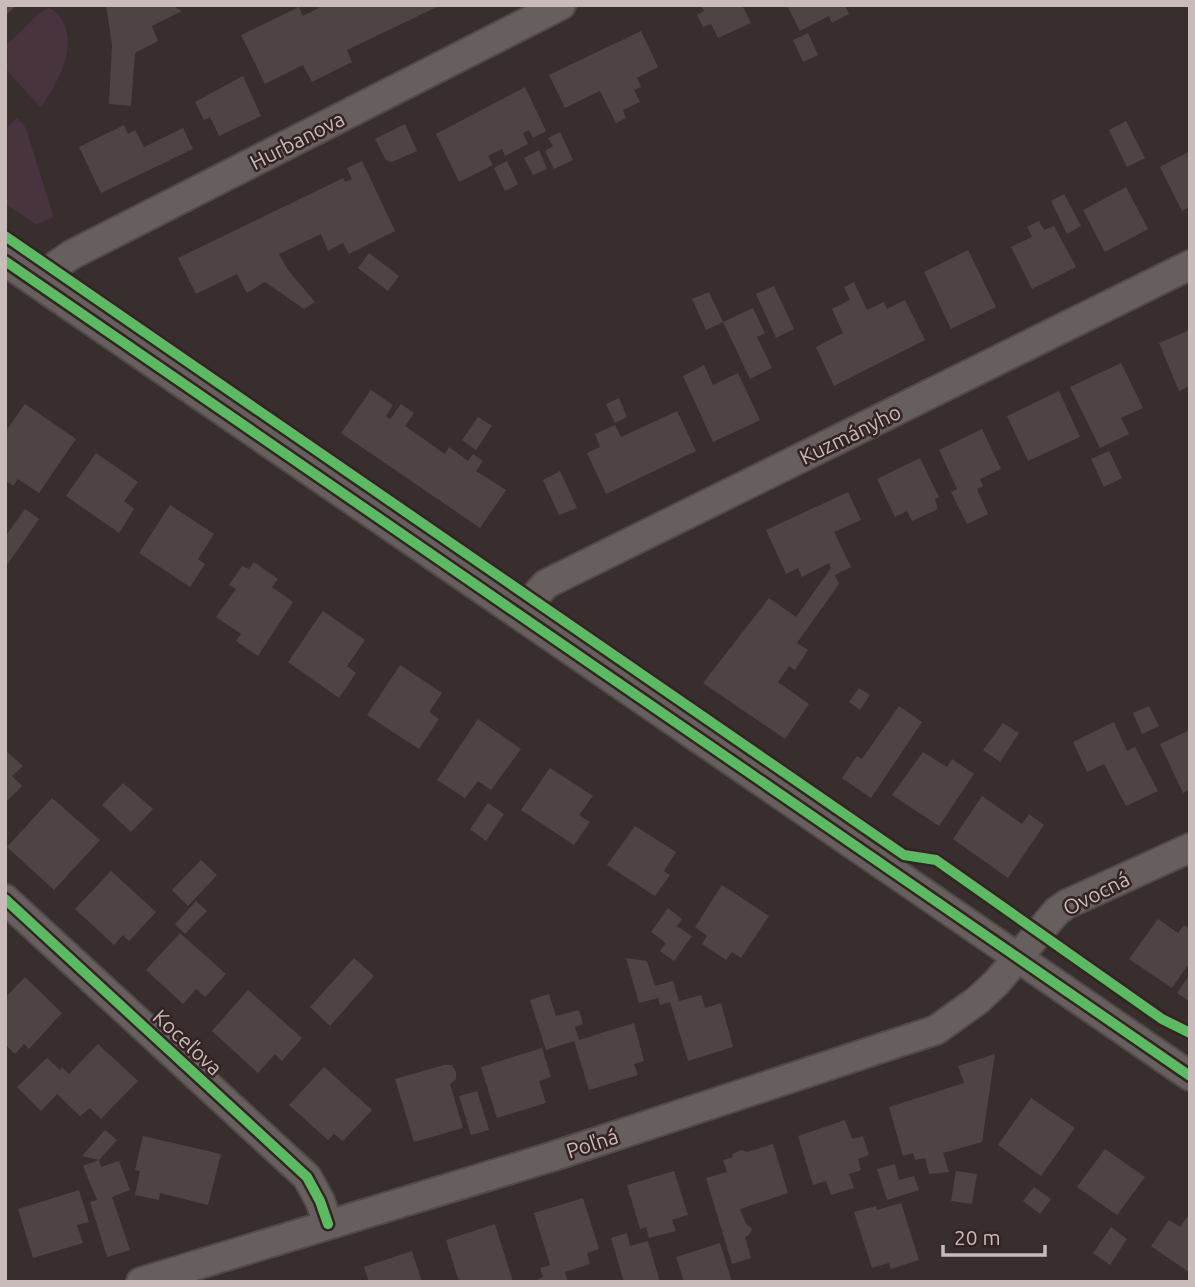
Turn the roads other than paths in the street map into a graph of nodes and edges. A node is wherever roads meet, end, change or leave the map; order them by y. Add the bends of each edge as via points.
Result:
1 (561, 5) edge
2 (5, 261) edge
3 (1190, 265) edge
4 (39, 284) junction
5 (519, 614) junction
6 (1190, 848) edge
7 (5, 899) edge
8 (1017, 958) junction
9 (1190, 1076) edge
10 (328, 1224) junction
11 (141, 1282) edge

1 - 4 street, Hurbanova via 71,255
2 - 4 street
3 - 5 street, Kuzmányho via 546,584
4 - 5 street
5 - 8 street
6 - 8 street, Ovocná via 1067,904
7 - 10 street, Koceľova via 307,1177
8 - 9 street
8 - 10 street, Poľná via 978,1000 936,1030 554,1156
10 - 11 street, Poľná

